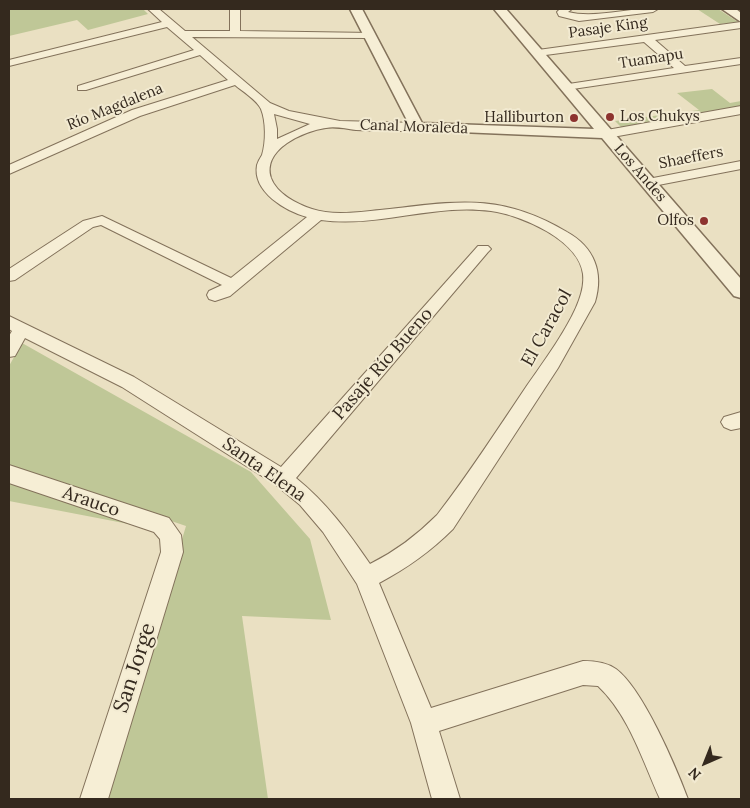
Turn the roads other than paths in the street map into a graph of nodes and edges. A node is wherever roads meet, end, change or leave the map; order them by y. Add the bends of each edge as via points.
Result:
1 (153, 9) edge
2 (235, 9) edge
3 (356, 9) edge
4 (500, 9) edge
5 (567, 9) edge
6 (577, 9) edge
7 (652, 9) edge
8 (728, 9) edge
9 (597, 16) junction
10 (741, 18) edge
11 (169, 24) junction
12 (741, 25) edge
13 (181, 34) junction
14 (235, 34) junction
15 (368, 35) junction
16 (646, 38) junction
17 (202, 51) junction
18 (538, 52) junction
19 (741, 61) edge
20 (9, 63) edge
21 (682, 69) junction
22 (236, 81) junction
23 (566, 86) junction
24 (82, 88) dead end
25 (266, 106) junction
26 (741, 110) edge
27 (322, 125) junction
28 (417, 127) junction
29 (607, 134) junction
30 (269, 152) junction
31 (741, 165) edge
32 (9, 170) edge
33 (648, 183) junction
34 (318, 215) junction
35 (483, 249) dead end
36 (9, 276) edge
37 (226, 281) dead end
38 (741, 291) edge
39 (214, 294) dead end
40 (15, 325) edge
41 (9, 351) edge
42 (9, 474) edge
43 (283, 479) junction
44 (170, 535) joint
45 (366, 578) junction
46 (424, 723) junction
47 (94, 799) edge
48 (446, 799) edge
49 (674, 799) edge

1 - 11 street, Canal Moraleda
2 - 14 street
3 - 15 street
4 - 18 street, Los Andes
5 - 9 street via 562,13 571,18
6 - 9 street
7 - 9 street
8 - 10 street
11 - 13 street, Canal Moraleda
11 - 20 street
12 - 16 street, Pasaje King
13 - 14 street
13 - 17 street, Canal Moraleda
14 - 15 street
15 - 28 street
16 - 18 street, Pasaje King
16 - 21 street
17 - 22 street, Canal Moraleda
17 - 24 street
18 - 23 street, Los Andes
19 - 21 street, Tuamapu
21 - 23 street, Tuamapu
22 - 25 street, Canal Moraleda
22 - 32 street, Río Magdalena via 136,113
23 - 29 street, Los Andes
25 - 27 street, Canal Moraleda
25 - 30 street, El Caracol via 271,129
26 - 29 street, Canal Moraleda
27 - 28 street, Canal Moraleda
27 - 30 street via 292,136
28 - 29 street, Canal Moraleda
29 - 33 street, Los Andes
30 - 34 street, El Caracol via 264,167 272,193 290,208
31 - 33 street, Shaeffers
33 - 38 street, Los Andes
34 - 39 street via 224,292
34 - 45 street, El Caracol via 360,216 469,205 498,208 558,232 577,246 589,262 590,292 583,309 552,363 463,498 425,542
35 - 43 street, Pasaje Río Bueno
36 - 37 street via 88,224 102,220
40 - 41 street
40 - 43 street, Santa Elena via 128,382
42 - 44 street, Arauco via 160,525
43 - 45 street, Santa Elena via 307,499 331,526
44 - 47 street, San Jorge via 172,552
45 - 46 street, Santa Elena
46 - 48 street, Santa Elena
46 - 49 street via 583,673 594,673 606,677 624,696

